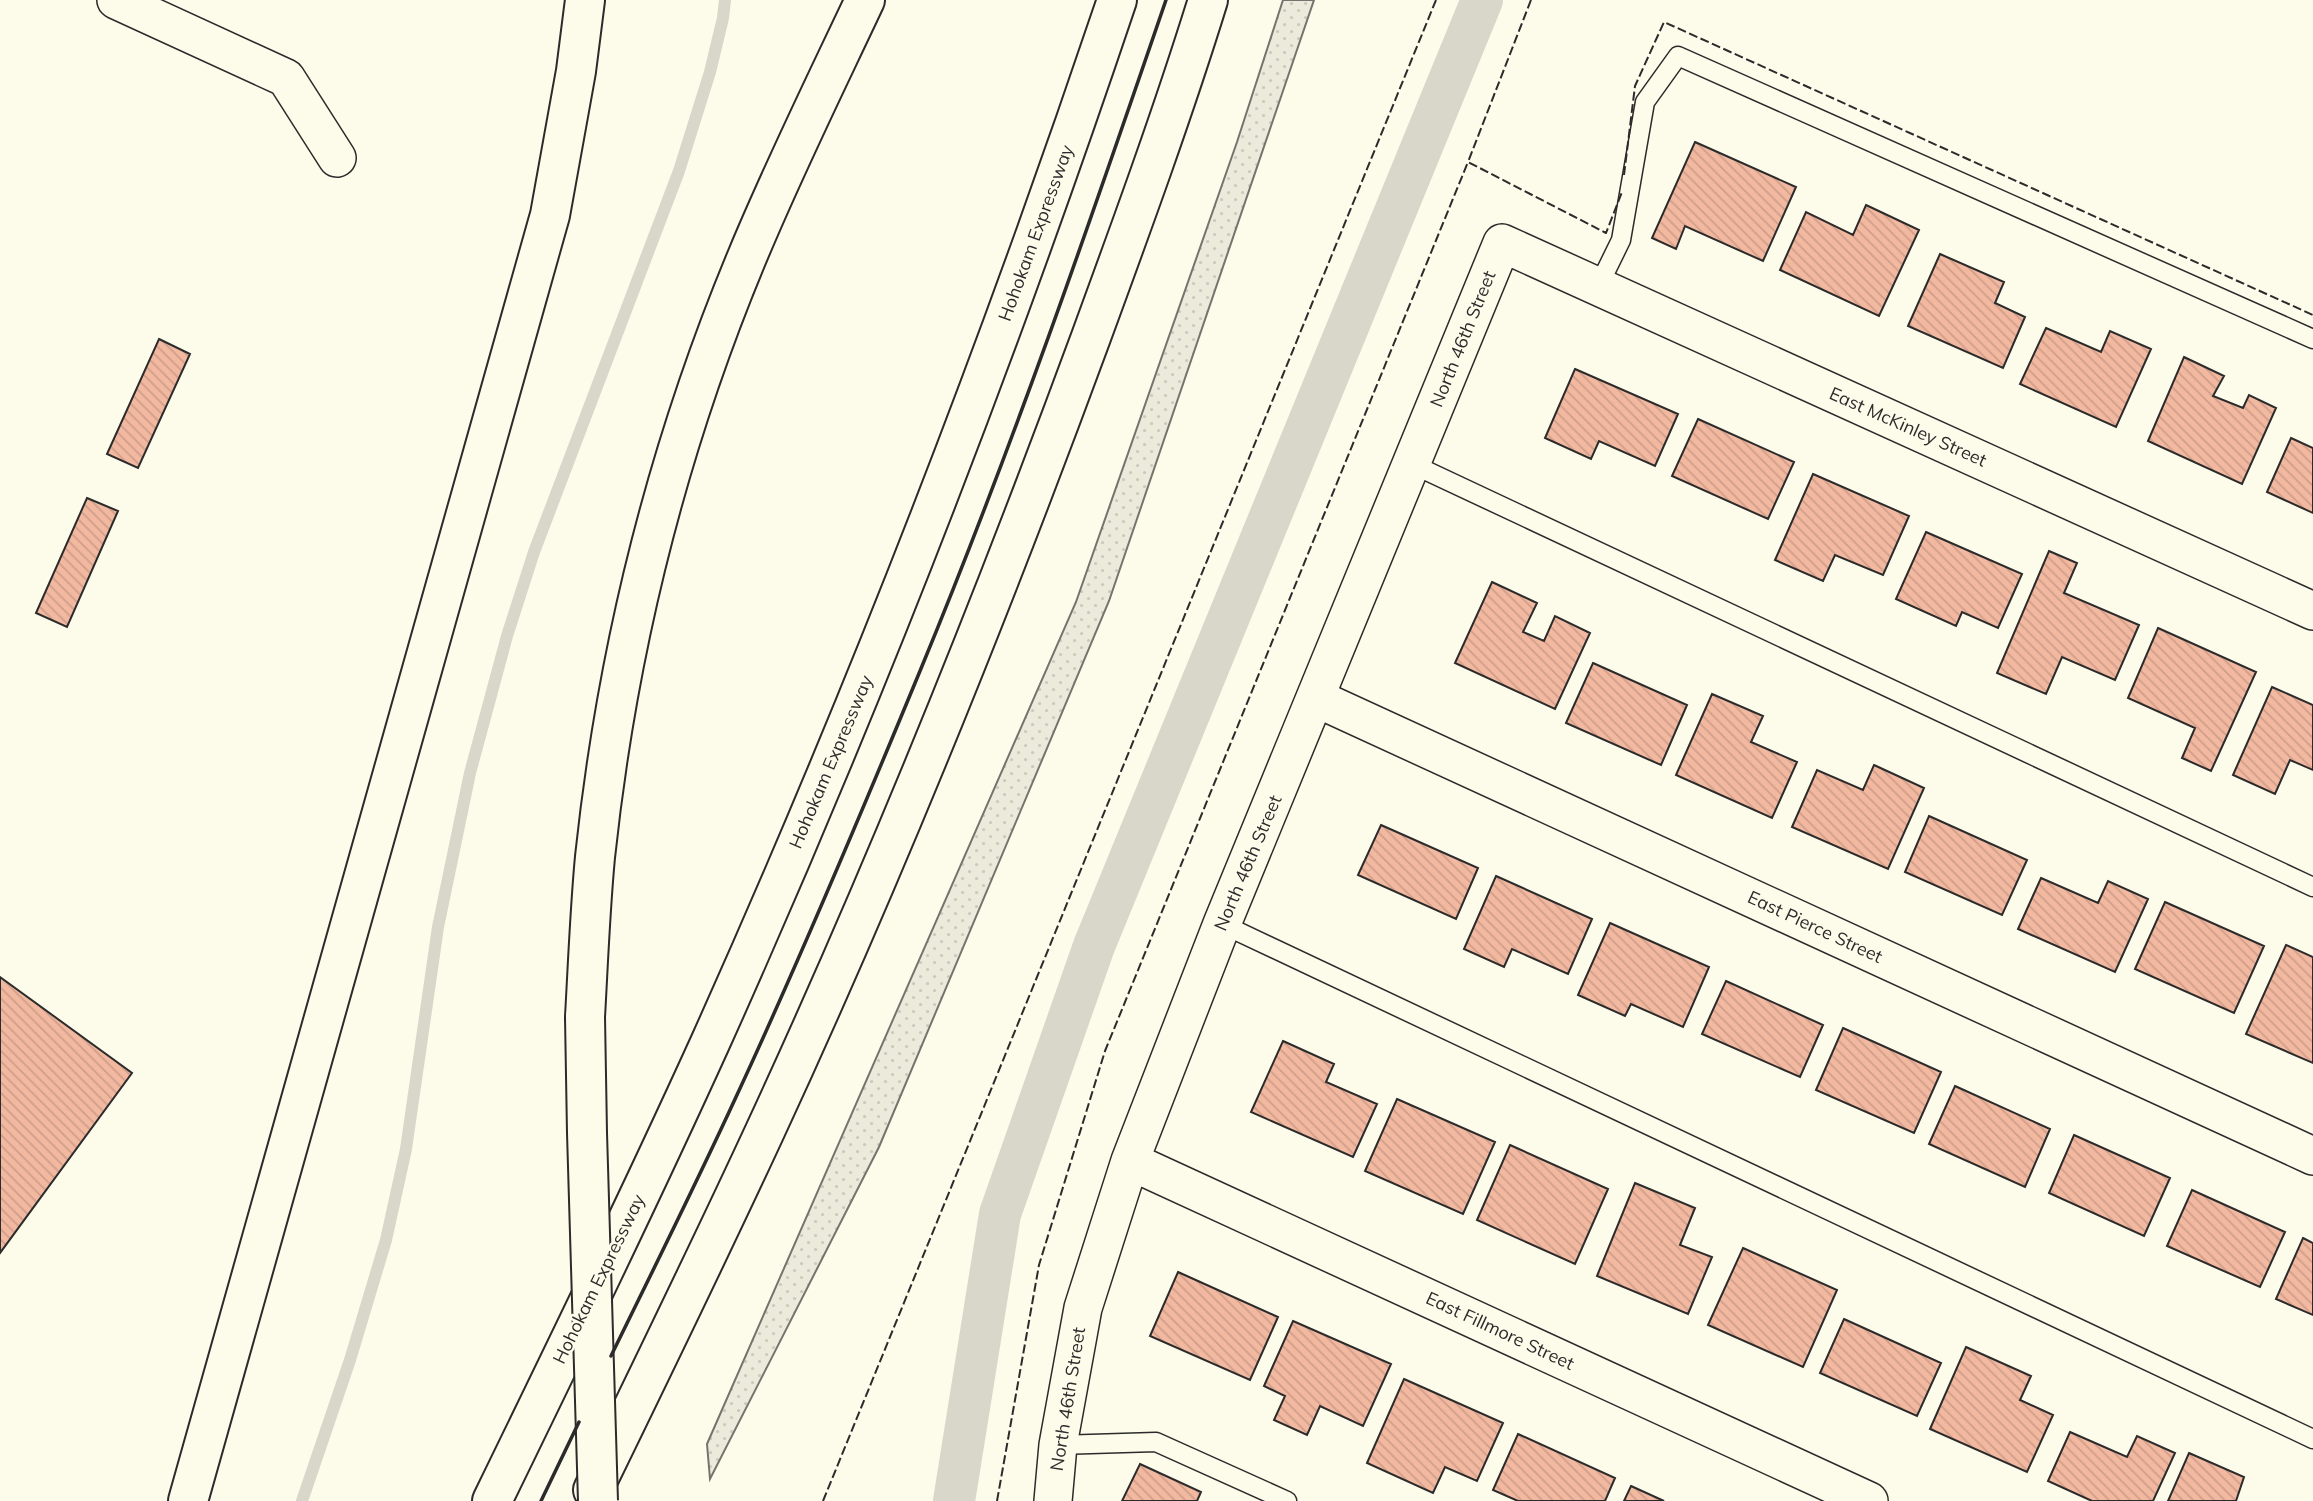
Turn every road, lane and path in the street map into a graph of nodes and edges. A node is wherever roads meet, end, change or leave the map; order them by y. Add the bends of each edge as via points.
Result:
1 (116, 0) edge
2 (584, 0) edge
3 (866, 0) edge
4 (1117, 0) edge
5 (1208, 0) edge
6 (337, 158) dead end
7 (1502, 243) joint
8 (1598, 287) junction
9 (2313, 340) edge
10 (1412, 464) junction
11 (2313, 611) edge
12 (1316, 698) junction
13 (2313, 887) edge
14 (1222, 924) junction
15 (2313, 1156) edge
16 (1130, 1161) junction
17 (231, 1347) junction
18 (2313, 1438) edge
19 (1058, 1444) junction
20 (165, 1501) edge
21 (188, 1501) edge
22 (492, 1501) edge
23 (588, 1501) edge
24 (598, 1501) edge
25 (1054, 1501) edge
26 (1287, 1501) edge
27 (1869, 1501) edge

1 - 6 street via 286,78
2 - 17 highway via 550,215
3 - 24 highway, bridge via 747,257 692,406 650,545 629,635 595,858 585,1017
4 - 22 highway, Hohokam Expressway via 940,495 828,772 711,1041
5 - 23 highway via 1054,439 932,746 766,1130
7 - 8 street, East McKinley Street
7 - 10 street, North 46th Street
8 - 9 lane via 1621,240 1645,102 1678,56
8 - 11 street, East McKinley Street
10 - 12 street, North 46th Street
10 - 13 lane
12 - 14 street, North 46th Street
12 - 15 street, East Pierce Street
14 - 16 street, North 46th Street
14 - 18 lane
16 - 19 street, North 46th Street via 1083,1308
16 - 27 street, East Fillmore Street
17 - 20 highway
17 - 21 highway
19 - 25 street, North 46th Street
19 - 26 lane via 1156,1442

